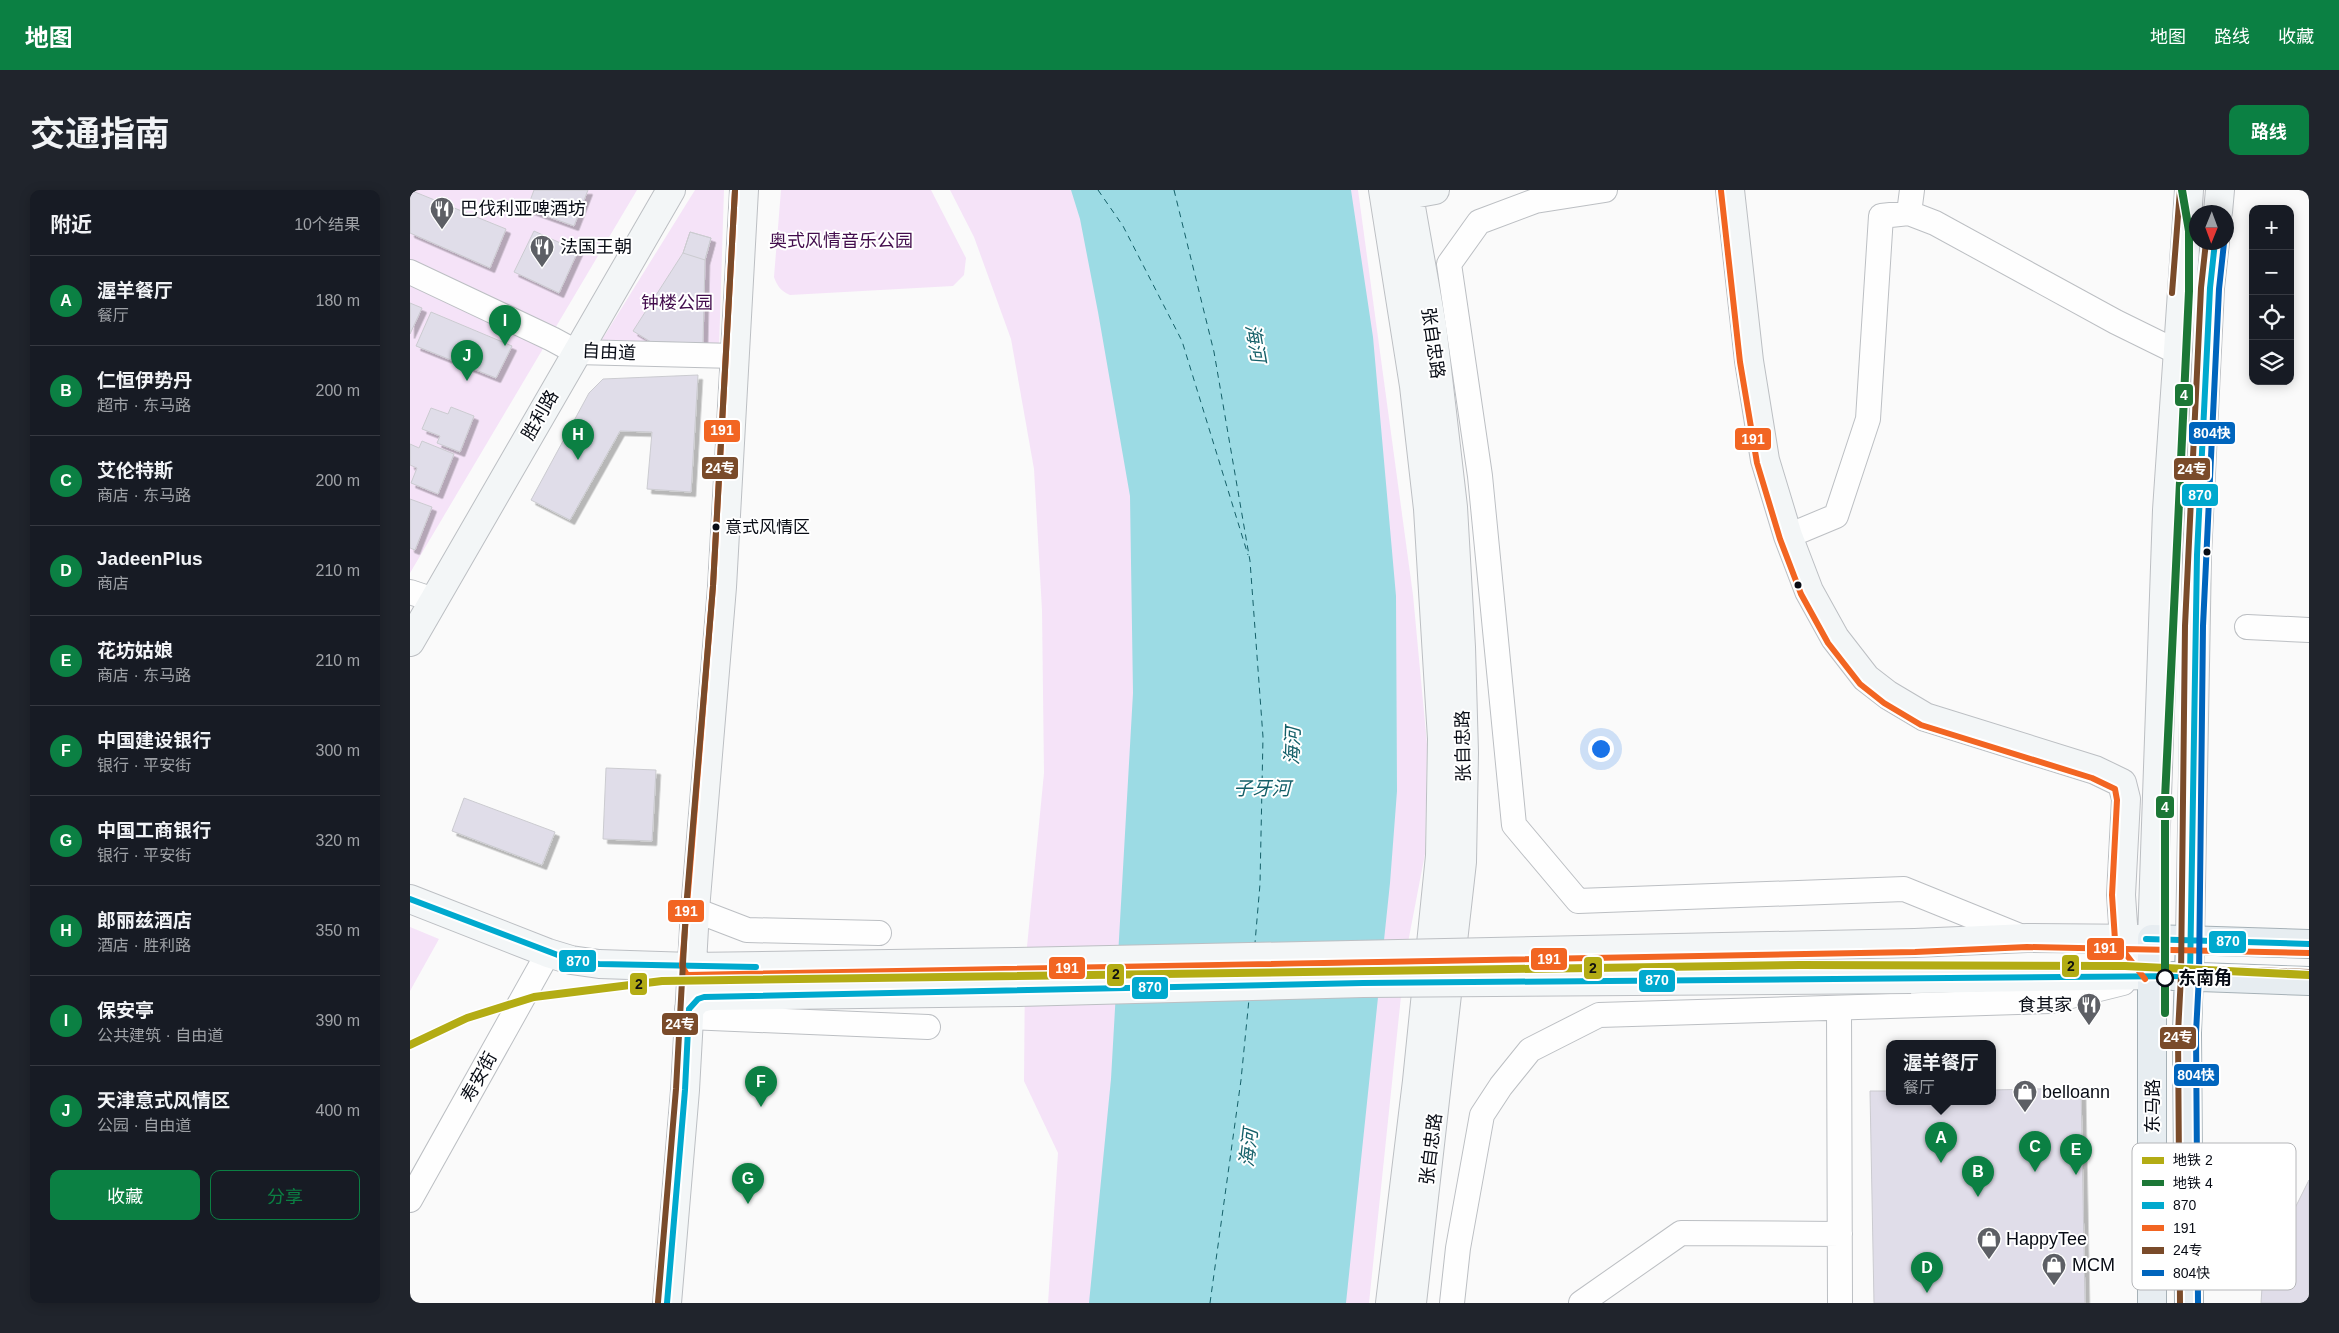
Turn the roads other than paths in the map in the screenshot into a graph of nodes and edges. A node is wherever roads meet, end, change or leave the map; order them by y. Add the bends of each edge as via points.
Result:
1 (671, 190) edge
2 (744, 190) edge
3 (1605, 190) edge
4 (1730, 190) edge
5 (2189, 190) edge
6 (2220, 190) edge
7 (1404, 193) edge
8 (1910, 201) edge
9 (2219, 205) edge
10 (2214, 250) edge
11 (410, 272) edge
12 (576, 352) junction
13 (2177, 352) junction
14 (735, 356) junction
15 (1788, 536) junction
16 (422, 596) edge
17 (2247, 627) dead end
18 (2309, 630) edge
19 (410, 642) edge
20 (410, 899) edge
21 (695, 910) junction
22 (878, 933) dead end
23 (2027, 938) junction
24 (2124, 939) junction
25 (2152, 939) junction
26 (2190, 942) junction
27 (2309, 944) edge
28 (548, 953) junction
29 (691, 967) junction
30 (2154, 976) junction
31 (2190, 976) junction
32 (2309, 981) edge
33 (1839, 1008) junction
34 (689, 1013) junction
35 (928, 1027) dead end
36 (2153, 1143) edge
37 (2188, 1143) edge
38 (410, 1200) edge
39 (1840, 1234) junction
40 (2152, 1290) edge
41 (2190, 1290) edge
42 (667, 1303) edge
43 (1390, 1303) edge
44 (1412, 1303) edge
45 (1452, 1303) edge
46 (1581, 1303) edge
47 (1840, 1303) edge
48 (2152, 1303) edge
49 (2190, 1303) edge

1 - 12 main road, 胜利路
2 - 14 main road
3 - 23 street, 张自忠路 via 1535,201 1479,222 1449,264 1480,476 1514,825 1578,902 1904,889
4 - 15 main road via 1759,432
5 - 13 main road
6 - 9 main road
7 - 43 main road, 张自忠路 via 1414,386 1428,510 1442,739 1440,856
7 - 44 main road, 张自忠路 via 1432,326 1453,507 1464,753 1462,862
8 - 13 street via 1935,223
8 - 15 street via 1881,216 1868,419 1836,516
10 - 26 main road via 2197,555
11 - 12 street, 自由道
12 - 14 street, 自由道
12 - 16 main road, 胜利路
13 - 25 main road via 2167,510
14 - 21 main road via 722,587
15 - 24 main road via 1809,591 1835,638 1866,678 1888,695 1935,721 2095,770 2122,783 2126,799 2122,895
16 - 19 main road, 胜利路
17 - 18 street
20 - 28 main road
21 - 22 street via 747,930
21 - 29 main road
23 - 24 main road
23 - 29 main road, bridge via 1915,943
24 - 25 main road
24 - 30 main road
25 - 26 main road
25 - 30 main road, 东马路
26 - 27 main road
26 - 31 main road, 东马路
28 - 29 main road via 599,964
28 - 38 street, 寿安街
29 - 34 main road
30 - 31 main road
30 - 33 street via 2051,1001
30 - 34 main road, bridge via 1363,983 709,996 698,999
30 - 36 main road, 东马路
31 - 32 main road
31 - 37 main road, 东马路
33 - 39 street
33 - 45 street via 1599,1015 1530,1050 1500,1086 1482,1115 1458,1248
34 - 35 street
34 - 42 main road
39 - 46 street via 1681,1233
39 - 47 street
40 - 48 main road, 东马路
41 - 49 main road, 东马路

